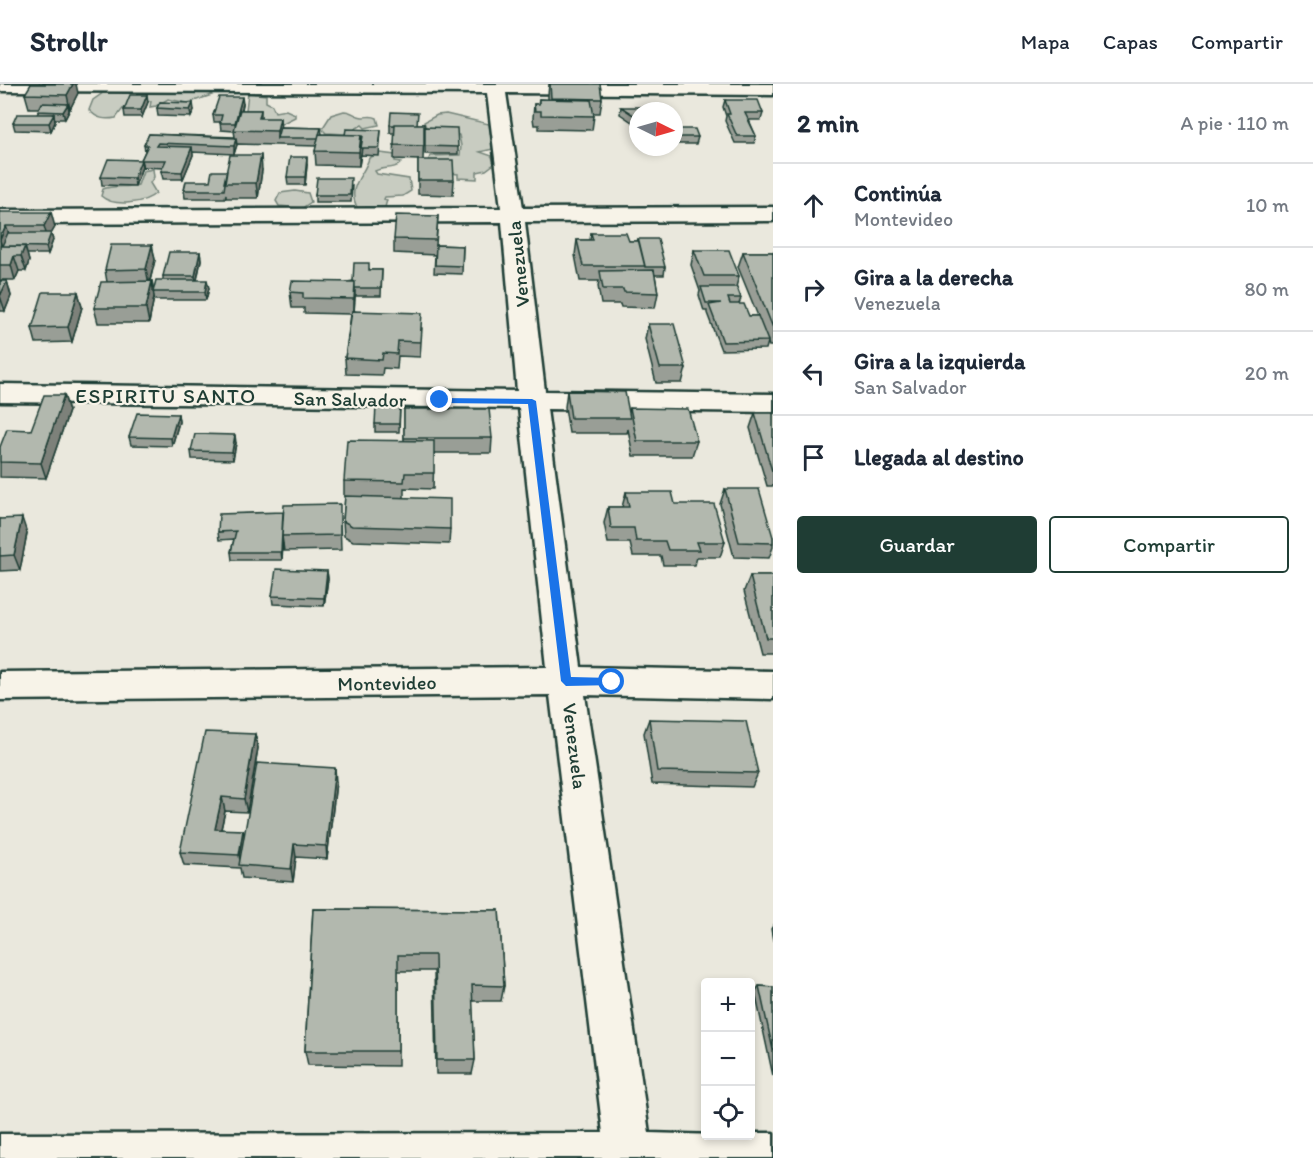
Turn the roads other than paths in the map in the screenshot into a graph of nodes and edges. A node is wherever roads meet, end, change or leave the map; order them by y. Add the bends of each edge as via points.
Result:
1 (2, 84) edge
2 (495, 86) edge
3 (773, 89) edge
4 (0, 90) edge
5 (513, 214) junction
6 (773, 214) edge
7 (0, 217) edge
8 (0, 393) edge
9 (532, 401) junction
10 (773, 403) edge
11 (566, 681) junction
12 (773, 685) edge
13 (0, 686) edge
14 (629, 1156) edge
15 (773, 1156) edge
16 (13, 1157) edge

1 - 2 street
1 - 4 street
2 - 3 street
2 - 5 street, Venezuela
5 - 6 street
5 - 7 street
5 - 9 street, Venezuela
8 - 9 street, San Salvador
9 - 10 street, San Salvador
9 - 11 street, Venezuela
11 - 12 street, Montevideo
11 - 13 street, Montevideo
11 - 14 street, Venezuela
14 - 15 street
14 - 16 street

